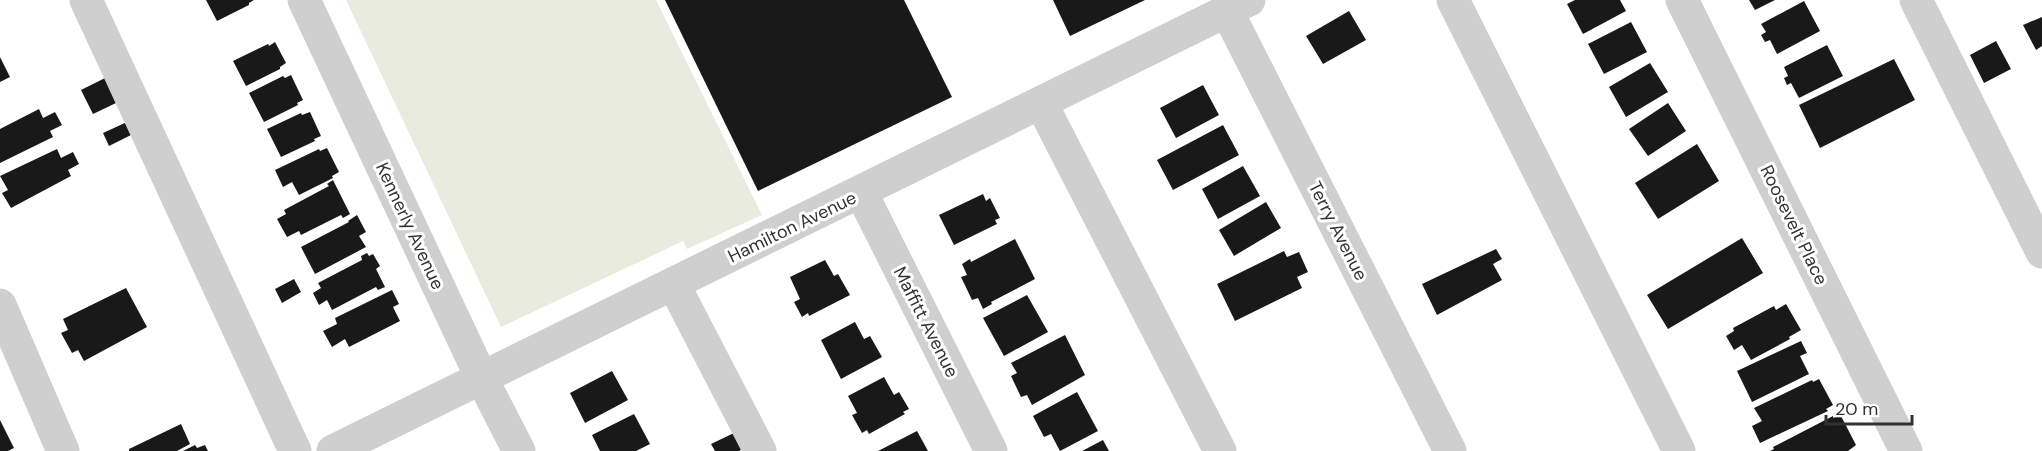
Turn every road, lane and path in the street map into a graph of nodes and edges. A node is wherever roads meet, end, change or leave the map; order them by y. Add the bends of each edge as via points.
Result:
1 (86, 0) edge
2 (304, 0) edge
3 (1453, 0) edge
4 (1682, 0) edge
5 (1916, 0) edge
6 (1238, 6) edge
7 (1041, 103) junction
8 (861, 192) junction
9 (2042, 252) edge
10 (674, 285) junction
11 (0, 305) edge
12 (482, 379) junction
13 (63, 451) edge
14 (294, 451) edge
15 (333, 451) edge
16 (519, 451) edge
17 (760, 451) edge
18 (991, 451) edge
19 (1220, 451) edge
20 (1450, 451) edge
21 (1679, 451) edge
22 (1906, 451) edge

1 - 14 street
2 - 12 street, Kennerly Avenue
3 - 21 street
4 - 22 street, Roosevelt Place
5 - 9 street
6 - 7 street, Hamilton Avenue
6 - 20 street, Terry Avenue
7 - 8 street, Hamilton Avenue
7 - 19 street
8 - 10 street, Hamilton Avenue
8 - 18 street, Maffitt Avenue
10 - 12 street, Hamilton Avenue
10 - 17 street
11 - 13 street
12 - 15 street, Hamilton Avenue
12 - 16 street, Kennerly Avenue

